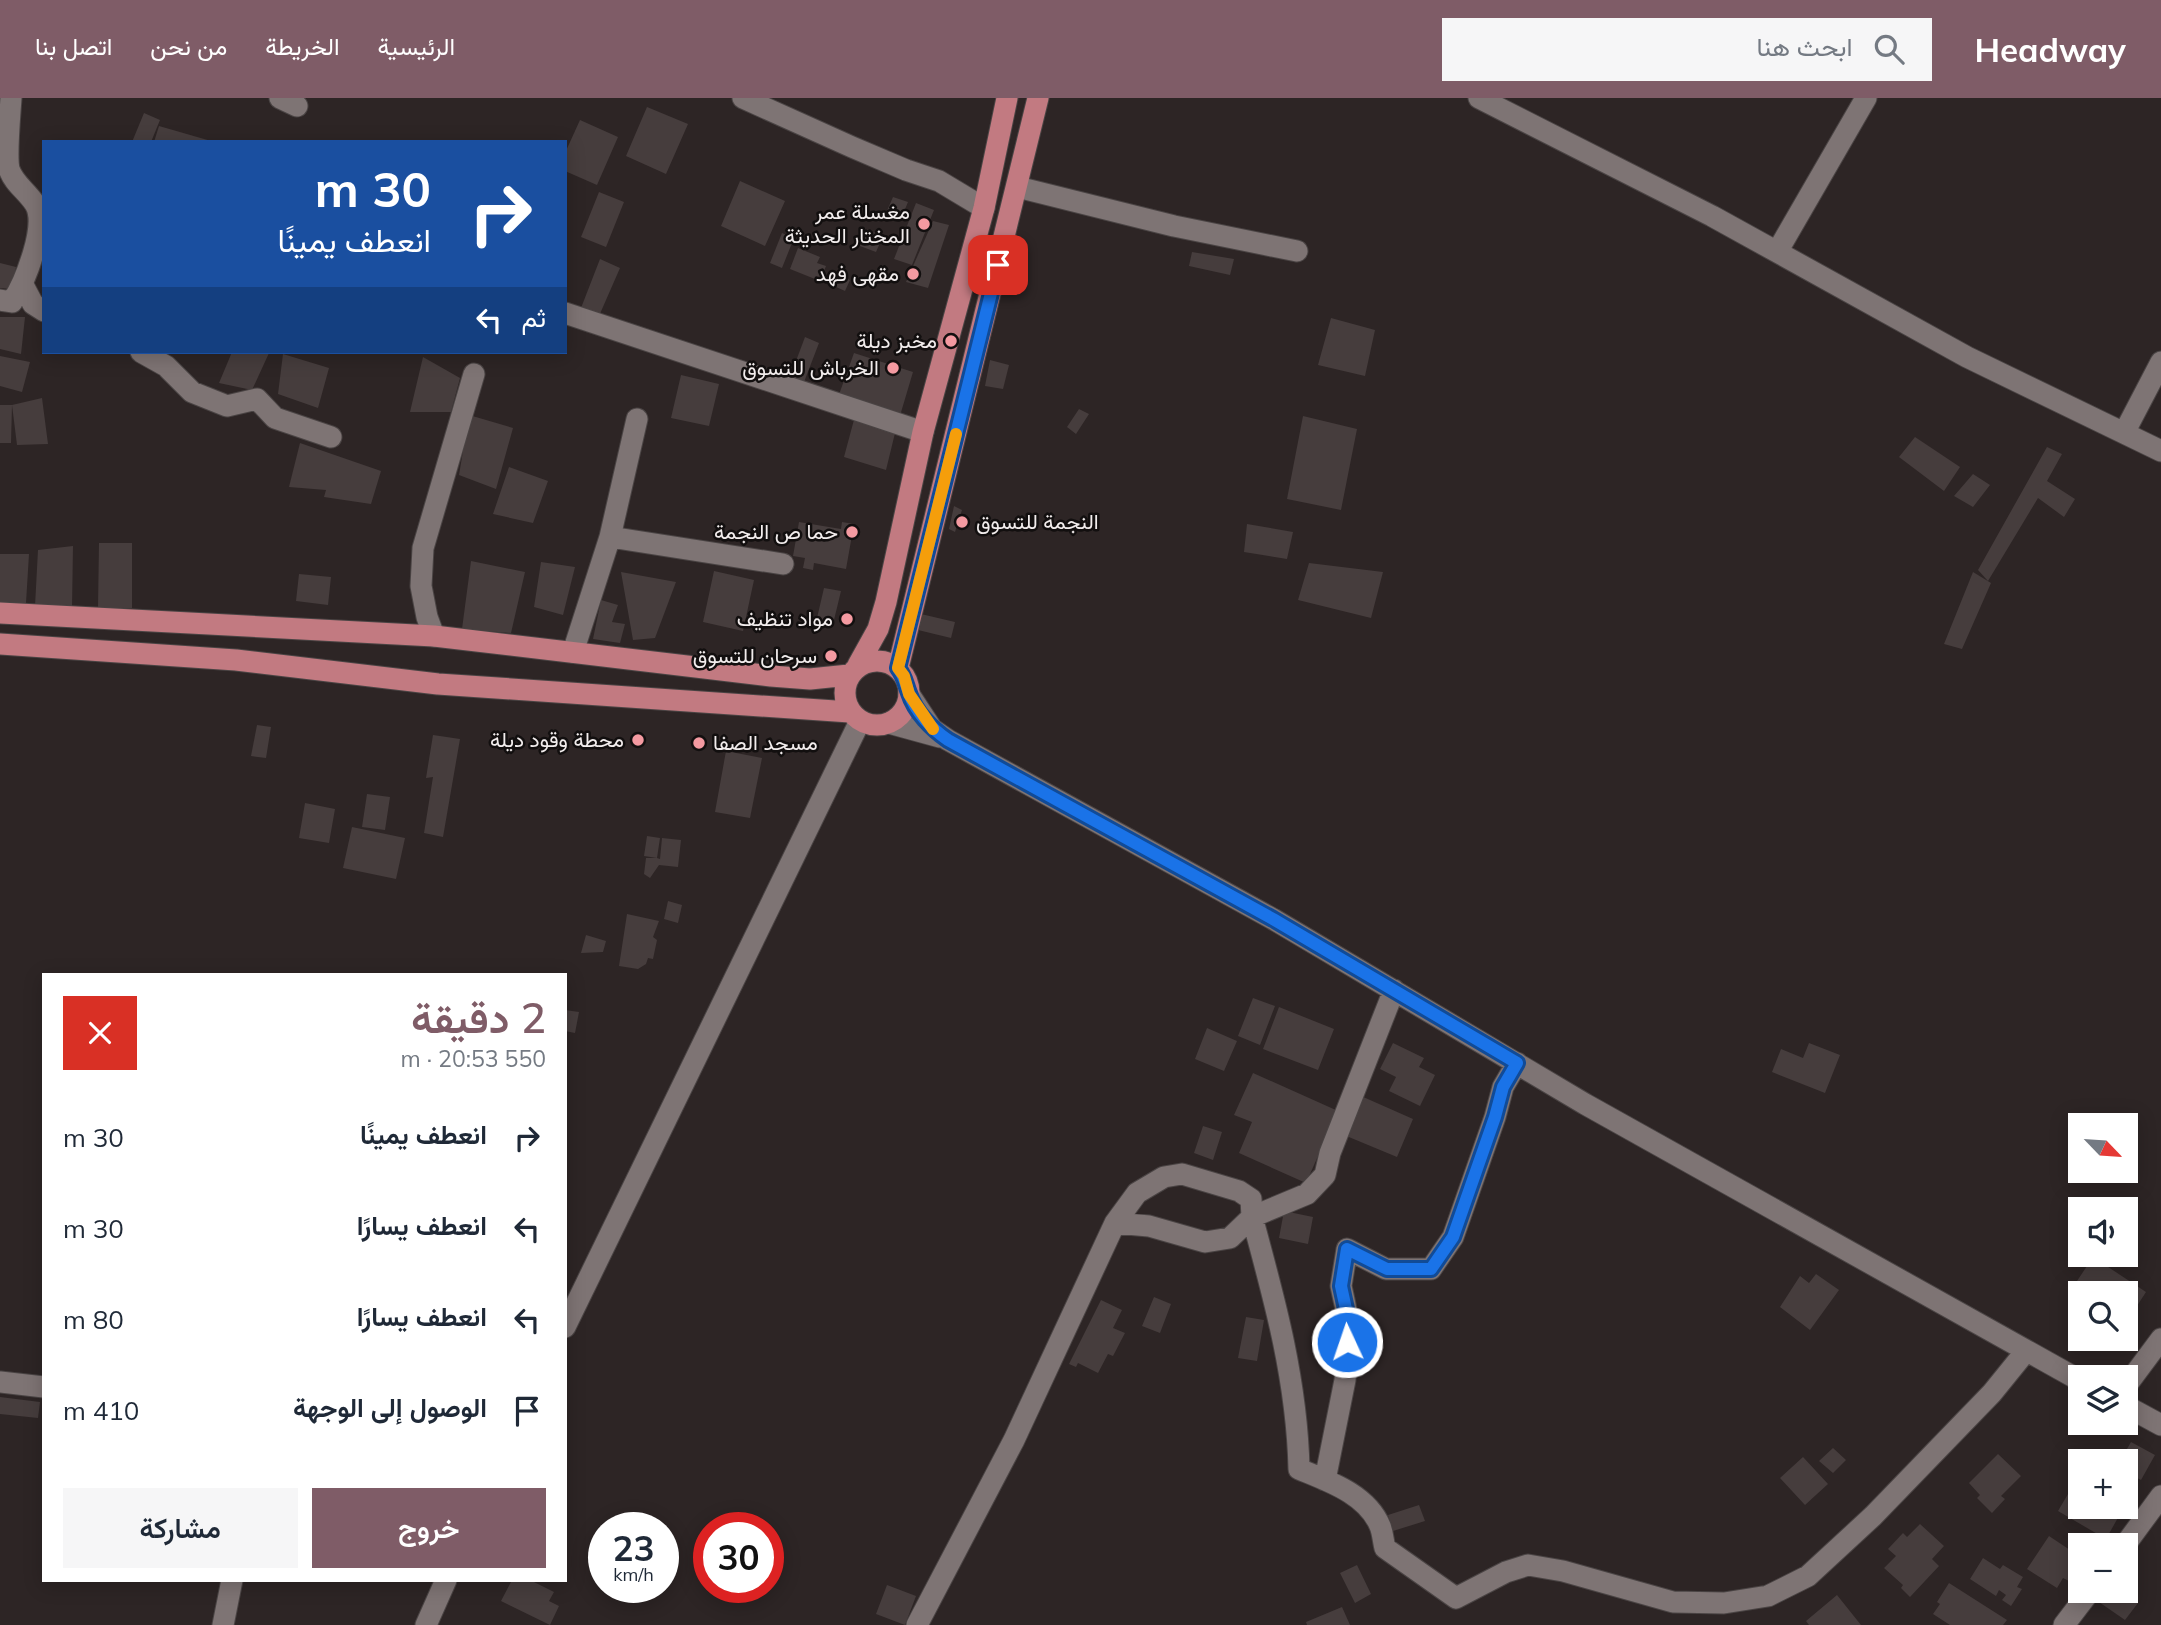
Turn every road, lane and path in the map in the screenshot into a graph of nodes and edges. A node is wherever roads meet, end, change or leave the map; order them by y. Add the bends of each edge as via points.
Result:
1 (11, 98) edge
2 (1007, 98) edge
3 (1038, 98) edge
4 (1479, 98) edge
5 (1866, 98) edge
6 (750, 99) edge
7 (1017, 187) junction
8 (984, 208) junction
9 (41, 230) edge
10 (1297, 251) dead end
11 (1777, 252) junction
12 (23, 285) junction
13 (0, 300) edge
14 (42, 310) edge
15 (567, 314) edge
16 (145, 354) edge
17 (2161, 362) edge
18 (474, 374) dead end
19 (637, 419) dead end
20 (923, 432) junction
21 (2124, 433) junction
22 (331, 436) dead end
23 (2161, 452) edge
24 (610, 537) junction
25 (783, 564) dead end
26 (0, 613) edge
27 (434, 636) junction
28 (0, 644) edge
29 (573, 652) junction
30 (898, 668) junction
31 (853, 670) junction
32 (909, 694) junction
33 (855, 717) junction
34 (889, 723) junction
35 (948, 740) junction
36 (1394, 990) junction
37 (1517, 1063) junction
38 (1252, 1217) junction
39 (1115, 1223) junction
40 (567, 1323) edge
41 (2161, 1339) edge
42 (2026, 1351) junction
43 (2138, 1370) edge
44 (2068, 1374) edge
45 (0, 1382) edge
46 (42, 1387) edge
47 (2138, 1413) edge
48 (2161, 1426) edge
49 (1325, 1480) junction
50 (2161, 1496) edge
51 (2134, 1533) edge
52 (232, 1582) edge
53 (445, 1582) edge
54 (2081, 1603) edge
55 (223, 1625) edge
56 (426, 1625) edge
57 (917, 1625) edge
58 (2064, 1625) edge

1 - 9 street via 9,168 36,205
2 - 8 main road
3 - 7 main road
4 - 11 street
5 - 11 street
6 - 8 street via 852,148 939,181
7 - 10 street
7 - 30 main road
8 - 20 main road
9 - 12 street
11 - 21 street via 1967,357
12 - 13 street via 12,302
12 - 14 street via 33,304
15 - 20 street
16 - 22 street via 166,366 192,392 227,406 257,399 275,418
17 - 21 street
18 - 27 street via 423,548 421,586
19 - 24 street
20 - 31 main road via 886,602 878,629
21 - 23 street
24 - 25 street
24 - 29 street
26 - 27 main road
27 - 29 main road
28 - 33 main road via 236,660 438,684
29 - 31 main road via 810,679
30 - 31 main road via 871,660
30 - 32 main road
31 - 33 main road via 845,696
32 - 34 main road via 902,712
32 - 35 street via 932,729
33 - 34 main road via 872,725
33 - 40 street
34 - 35 street
35 - 36 street
36 - 37 street
36 - 38 street via 1325,1175 1307,1194
37 - 42 street
37 - 49 street via 1503,1087 1453,1237 1431,1269 1387,1269 1347,1249 1341,1286 1349,1323 1345,1380
38 - 39 street via 1230,1238 1205,1242 1149,1226
38 - 39 street via 1251,1199 1239,1191 1182,1174 1164,1177 1138,1193
38 - 49 street via 1287,1350 1299,1469
39 - 57 street via 1014,1440
41 - 43 street
42 - 44 street
42 - 49 street via 1992,1393 1873,1516 1808,1576 1768,1596 1724,1603 1673,1602 1528,1565 1456,1598 1385,1548 1380,1525 1362,1502
45 - 46 street
47 - 48 street
50 - 51 street
52 - 55 street
53 - 56 street
54 - 58 street

